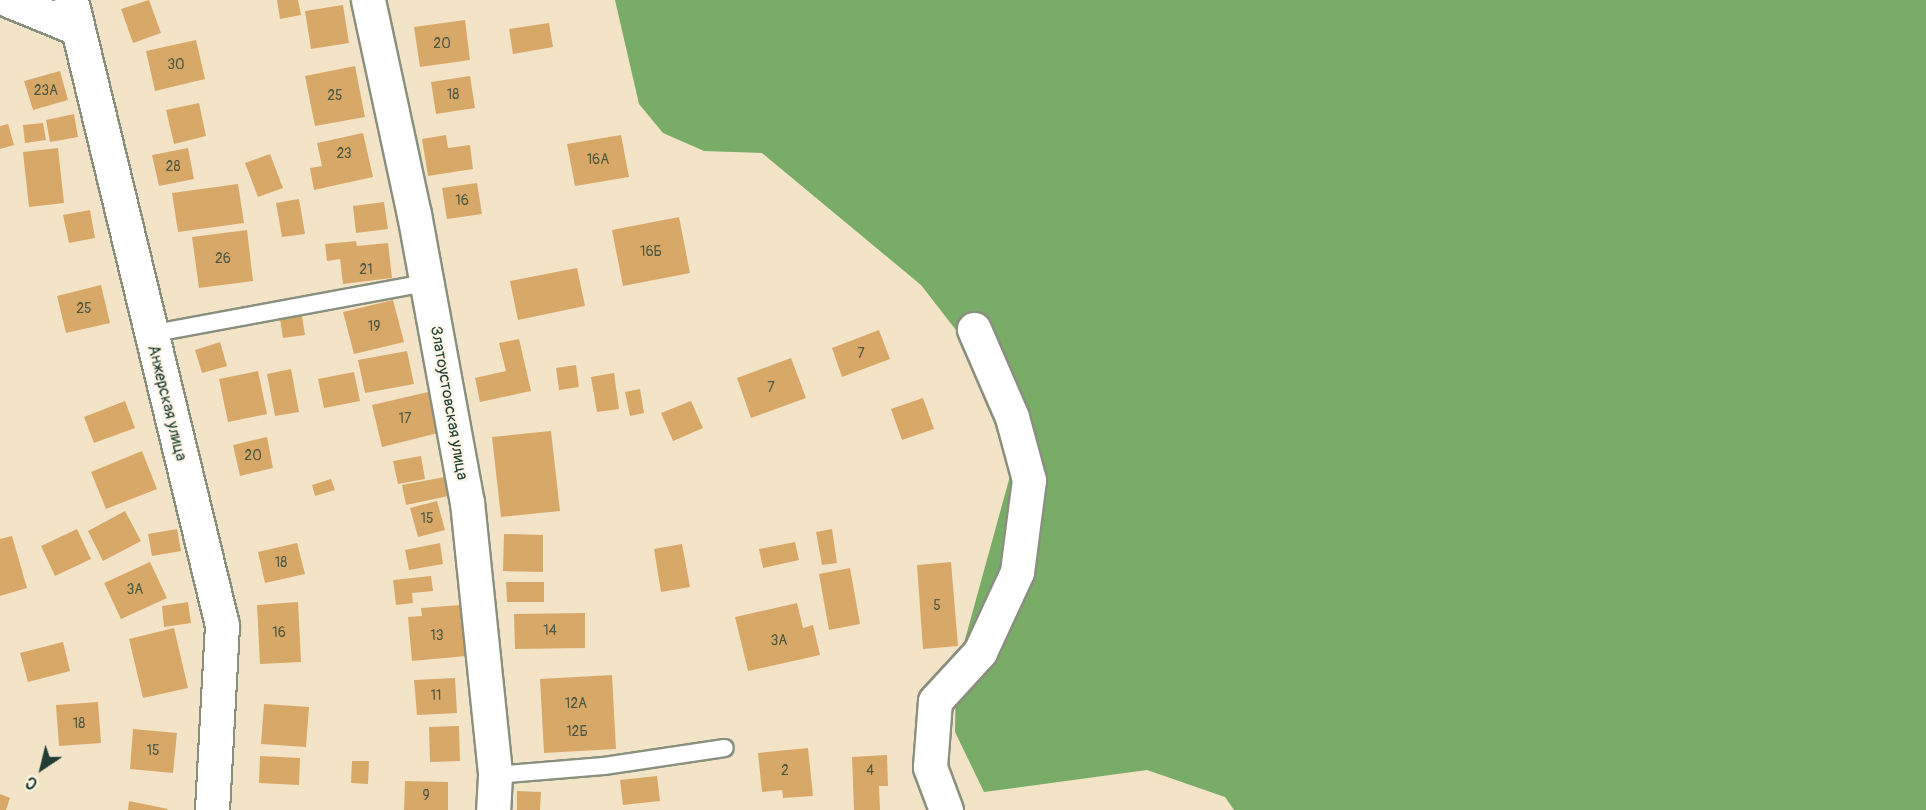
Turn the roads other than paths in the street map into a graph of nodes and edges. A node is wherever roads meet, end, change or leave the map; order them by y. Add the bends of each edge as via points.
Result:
1 (8, 0) edge
2 (368, 0) edge
3 (73, 13) edge
4 (426, 283) junction
5 (974, 329) dead end
6 (150, 334) junction
7 (725, 748) dead end
8 (495, 775) junction
9 (212, 810) edge
10 (493, 810) edge
11 (946, 810) edge

1 - 3 street
2 - 4 street, Златоустовская улица
3 - 6 street, Анжерская улица
4 - 6 lane
4 - 8 street, Златоустовская улица via 467,502
5 - 11 street via 1012,417 1029,480 1017,572 980,652 935,701 930,767
6 - 9 street, Анжерская улица via 222,625
7 - 8 lane via 604,766
8 - 10 street, Златоустовская улица

